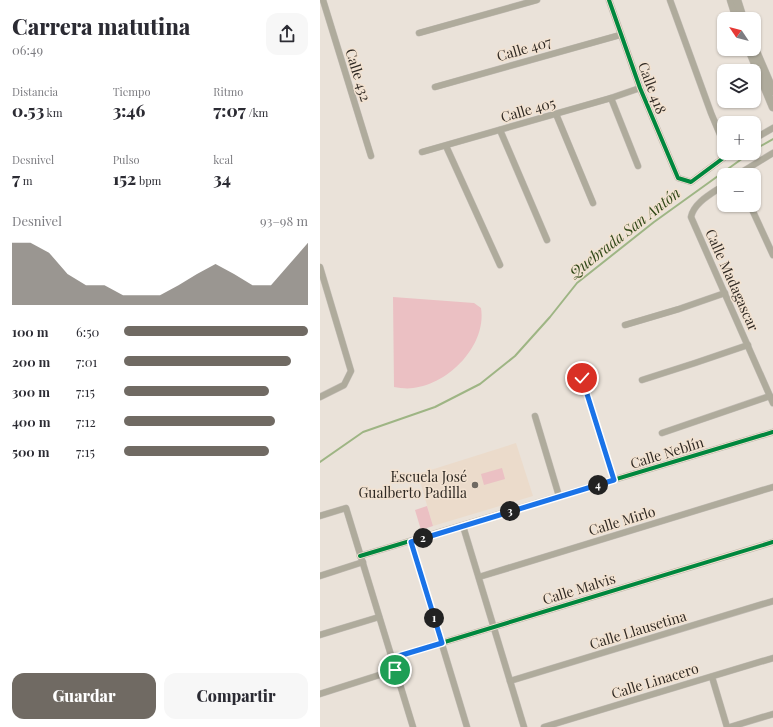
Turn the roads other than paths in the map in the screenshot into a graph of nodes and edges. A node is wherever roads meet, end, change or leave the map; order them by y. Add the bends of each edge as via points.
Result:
1 (323, 0) edge
2 (537, 0) edge
3 (609, 0) edge
4 (670, 0) edge
5 (731, 0) edge
6 (736, 0) edge
7 (735, 12) edge
8 (740, 12) edge
9 (419, 33) dead end
10 (620, 35) junction
11 (751, 56) edge
12 (758, 56) edge
13 (435, 87) dead end
14 (640, 88) junction
15 (773, 91) edge
16 (611, 98) junction
17 (773, 108) edge
18 (556, 114) junction
19 (717, 127) edge
20 (773, 128) edge
21 (500, 130) junction
22 (761, 135) edge
23 (446, 146) junction
24 (422, 152) dead end
25 (773, 153) edge
26 (371, 156) dead end
27 (720, 160) edge
28 (638, 166) dead end
29 (748, 168) edge
30 (717, 190) edge
31 (593, 203) dead end
32 (753, 212) edge
33 (547, 240) dead end
34 (773, 255) edge
35 (500, 265) dead end
36 (320, 267) edge
37 (725, 293) junction
38 (625, 325) dead end
39 (748, 345) junction
40 (582, 378) dead end
41 (642, 380) dead end
42 (770, 396) junction
43 (320, 397) edge
44 (773, 403) edge
45 (535, 416) dead end
46 (773, 432) edge
47 (662, 433) dead end
48 (614, 480) junction
49 (773, 487) edge
50 (559, 496) junction
51 (320, 516) edge
52 (463, 526) junction
53 (411, 542) junction
54 (773, 542) edge
55 (360, 556) junction
56 (362, 562) junction
57 (320, 576) edge
58 (479, 577) junction
59 (773, 601) edge
60 (379, 617) junction
61 (494, 627) junction
62 (320, 635) edge
63 (442, 643) junction
64 (392, 658) junction
65 (773, 658) edge
66 (395, 670) junction
67 (712, 677) junction
68 (510, 681) junction
69 (320, 694) edge
70 (773, 714) edge
71 (410, 726) edge
72 (467, 727) edge
73 (524, 727) edge
74 (544, 727) edge
75 (729, 727) edge

1 - 26 street, Calle 432
2 - 9 street
3 - 10 street, Calle 418
4 - 19 street
5 - 7 street
6 - 8 street
10 - 13 street, Calle 407
10 - 14 street, Calle 418
11 - 17 street
12 - 15 street
14 - 16 street, Calle 405
14 - 27 street, Calle 418 via 675,175 681,180 691,182
16 - 18 street, Calle 405
16 - 28 street
18 - 21 street, Calle 405
18 - 31 street
20 - 22 street
21 - 23 street, Calle 405
21 - 33 street
23 - 24 street, Calle 405
23 - 35 street
25 - 29 street
30 - 37 street, Calle Madagascar via 696,205 691,217
32 - 34 street
36 - 43 street via 351,371 344,385
37 - 38 street
37 - 39 street, Calle Madagascar
39 - 41 street
39 - 42 street, Calle Madagascar
40 - 48 street
42 - 44 street, Calle Madagascar
42 - 47 street
45 - 50 street
46 - 48 street, Calle Neblín
48 - 50 street, Calle Neblín
49 - 58 street, Calle Mirlo
50 - 52 street, Calle Neblín
51 - 55 street via 346,508
52 - 53 street, Calle Neblín
52 - 58 street
53 - 55 street, Calle Neblín
53 - 63 street
54 - 61 street, Calle Malvis
55 - 56 street
56 - 57 street
56 - 60 street
58 - 61 street
59 - 68 street, Calle Llausetina
60 - 62 street
60 - 64 street
61 - 63 street, Calle Malvis
61 - 68 street
63 - 64 street, Calle Malvis
63 - 72 street
64 - 66 street
65 - 67 street, Calle Linacero
66 - 69 street
66 - 71 street
67 - 74 street, Calle Linacero
67 - 75 street
68 - 73 street
70 - 75 street

